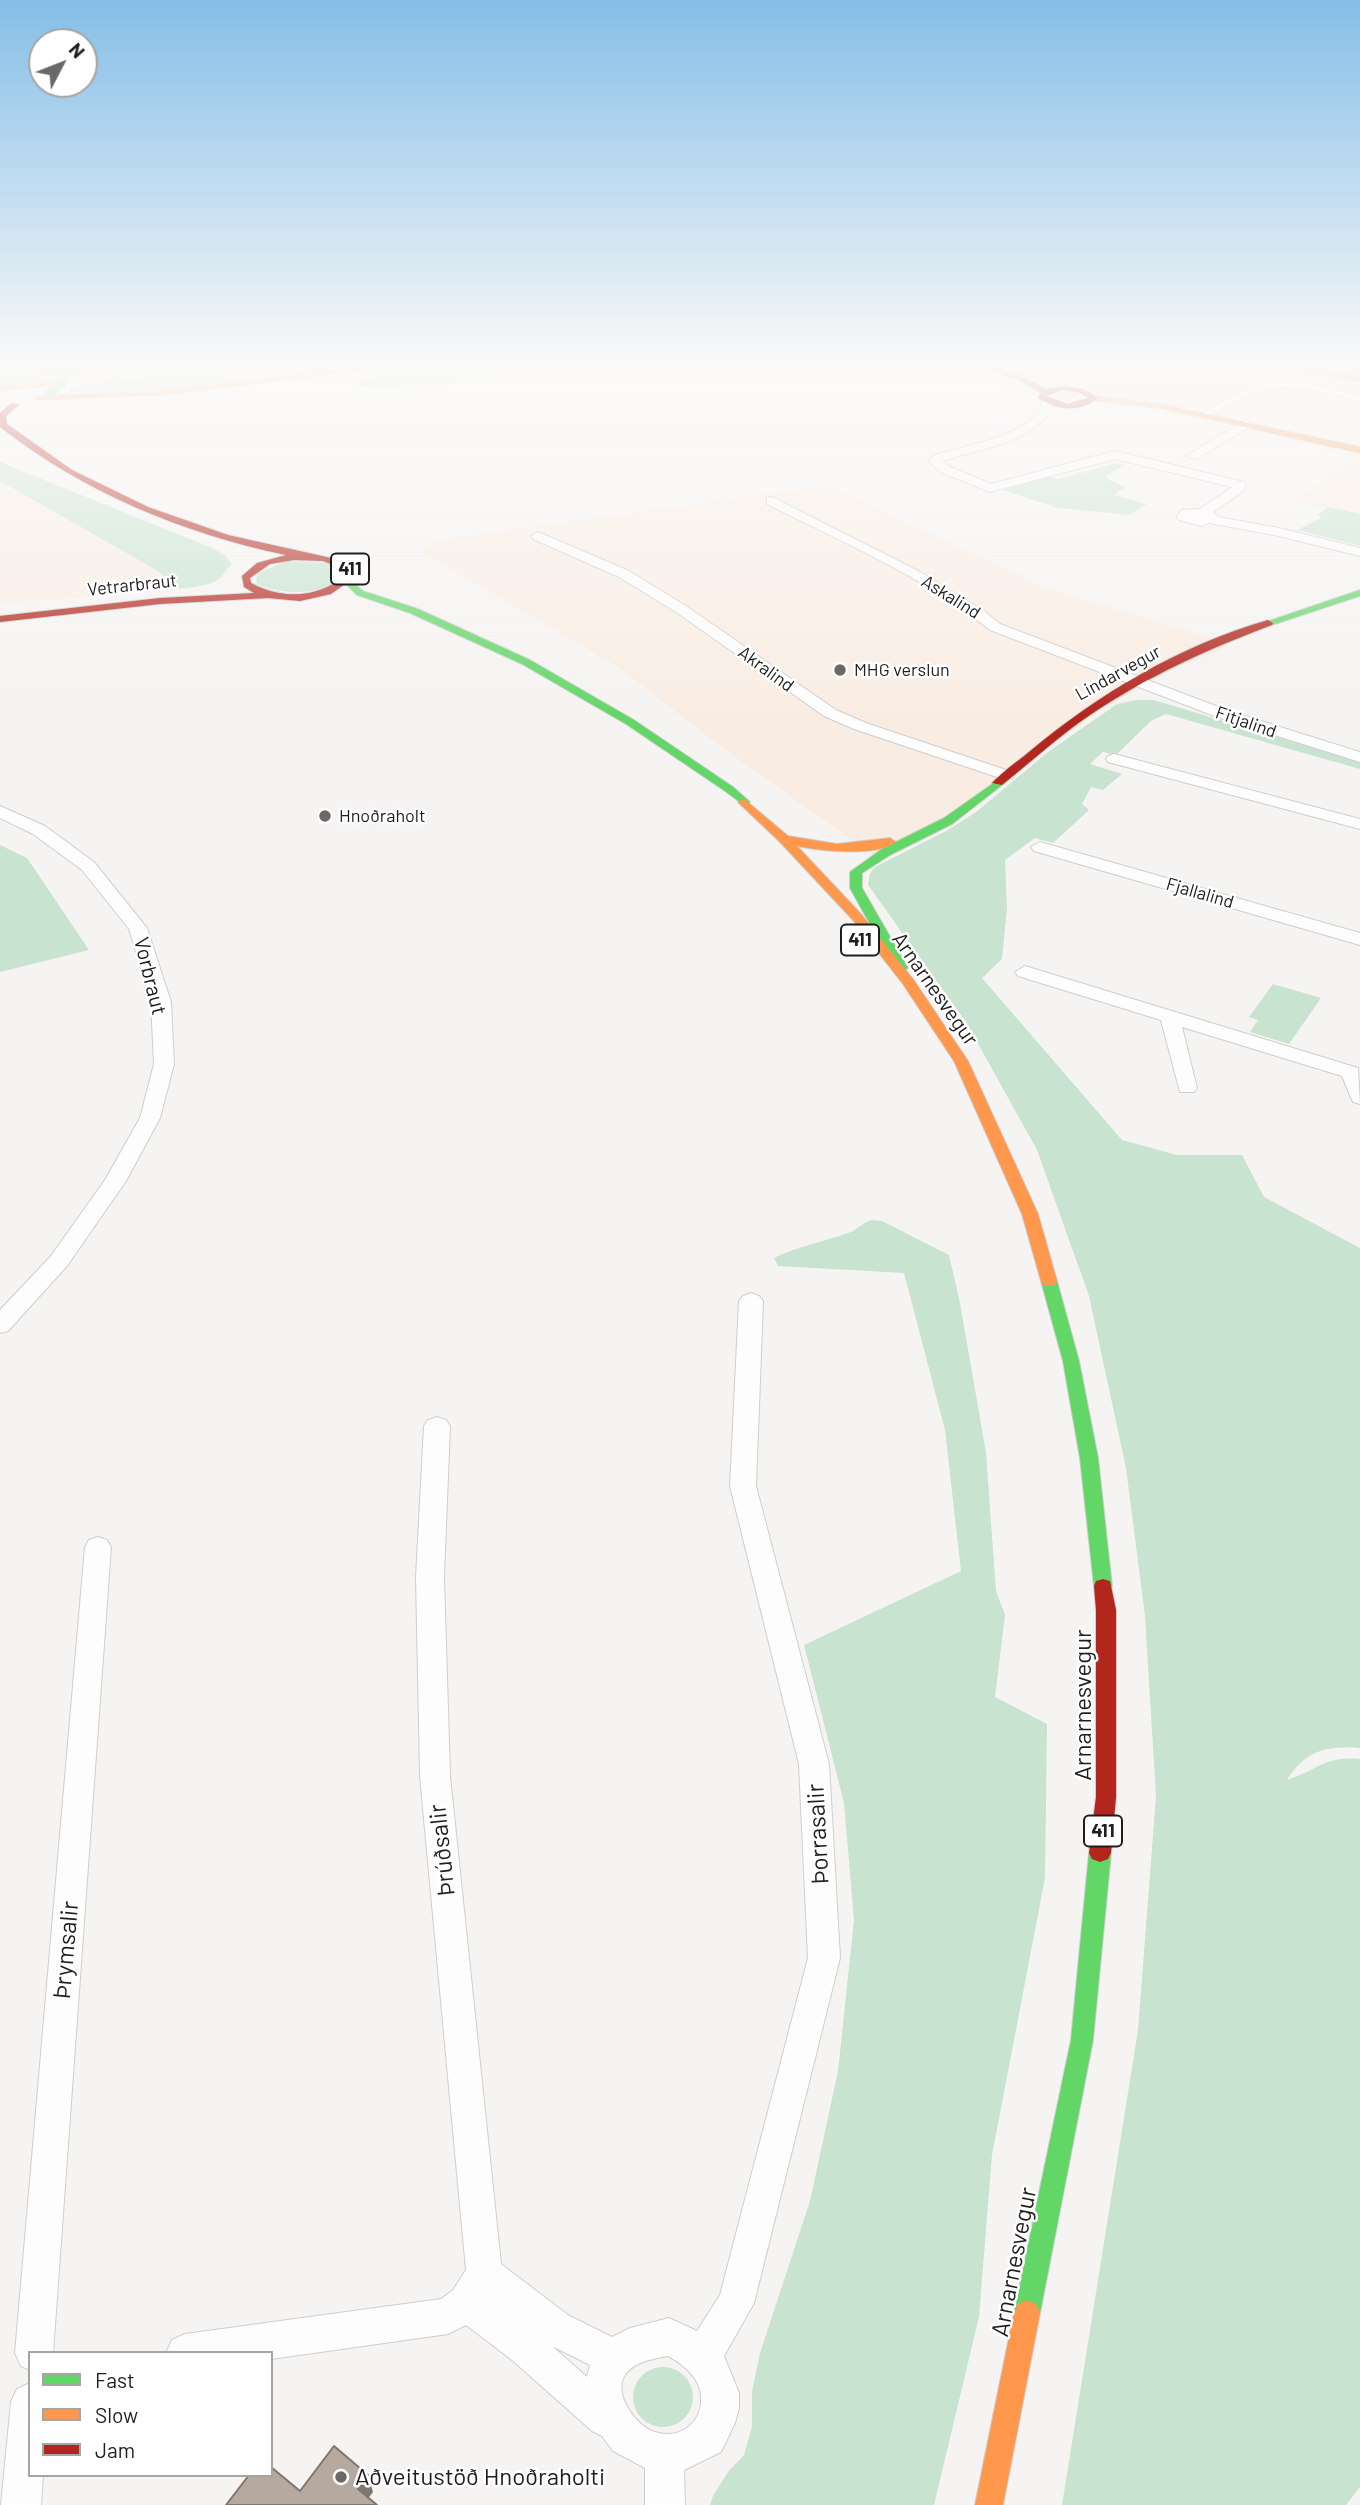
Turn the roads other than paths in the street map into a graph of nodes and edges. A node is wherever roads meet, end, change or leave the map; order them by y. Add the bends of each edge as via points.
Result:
1 (77, 483) edge
2 (95, 483) edge
3 (978, 483) edge
4 (1009, 483) edge
5 (1232, 483) edge
6 (772, 502) dead end
7 (538, 536) dead end
8 (1360, 552) edge
9 (304, 556) junction
10 (250, 571) junction
11 (348, 582) junction
12 (1360, 593) edge
13 (267, 595) junction
14 (297, 597) junction
15 (0, 611) edge
16 (0, 619) edge
17 (428, 619) junction
18 (1134, 682) junction
19 (675, 753) junction
20 (1360, 757) edge
21 (1114, 759) dead end
22 (1006, 775) junction
23 (0, 811) edge
24 (1360, 824) edge
25 (922, 835) junction
26 (784, 839) junction
27 (1040, 847) dead end
28 (1360, 939) edge
29 (1026, 972) dead end
30 (908, 982) junction
31 (1170, 1017) junction
32 (1355, 1074) edge
33 (1187, 1088) dead end
34 (1360, 1098) edge
35 (1004, 1161) junction
36 (751, 1301) dead end
37 (0, 1325) edge
38 (437, 1426) dead end
39 (98, 1546) dead end
40 (475, 2288) junction
41 (34, 2351) edge
42 (199, 2351) edge
43 (703, 2356) junction
44 (617, 2359) junction
45 (605, 2418) junction
46 (28, 2425) edge
47 (664, 2463) junction
48 (21, 2505) edge
49 (665, 2505) edge
50 (989, 2505) edge

1 - 10 main road via 239,548 255,560
2 - 9 main road, 411 via 238,542
3 - 4 street via 990,488
5 - 8 street via 1240,488 1207,516
6 - 18 street, Askalind via 915,575 995,627
7 - 22 street, Akralind via 603,564 658,595 830,713
9 - 10 main road, 411 via 275,560
9 - 11 main road, 411 via 342,563 351,573
10 - 13 main road via 245,581 249,588
10 - 15 main road, Vetrarbraut via 184,592
11 - 14 main road, 411 via 328,592
11 - 17 main road, Arnarnesvegur / 411 via 360,593
12 - 18 main road, Lindarvegur via 1244,632
13 - 14 main road, 411
13 - 16 main road, Vetrarbraut via 160,601
14 - 17 main road, Arnarnesvegur / 411 via 359,602
17 - 19 main road, Arnarnesvegur / 411 via 537,668
18 - 20 street, Fitjalind
18 - 22 main road, Lindarvegur via 1085,713
19 - 26 main road, Arnarnesvegur / 411 via 729,789
19 - 35 main road, Arnarnesvegur / 411 via 767,838 845,921 895,986
21 - 24 street
22 - 25 main road, Lindarvegur via 959,815
23 - 37 street, Vorbraut via 39,830 88,866 138,928 161,1002 164,1063 150,1118 115,1181 59,1261
25 - 26 main road, Lindarvegur via 854,849 808,846
25 - 30 main road, Lindarvegur via 869,861 856,872 855,881
26 - 30 main road, Arnarnesvegur / 411 via 858,917
27 - 28 street, Fjallalind
29 - 31 street
30 - 35 main road, Arnarnesvegur / 411 via 961,1061
31 - 32 street
31 - 33 street
32 - 34 street
35 - 50 main road, Arnarnesvegur / 411 via 1030,1214 1071,1361 1089,1458 1106,1610 1106,1797 1082,2040
36 - 43 street, Þorrasalir via 743,1486 814,1763 824,1958 736,2303
38 - 40 street, Þrúðsalir via 430,1577 435,1776
39 - 41 street, Þrymsalir
40 - 42 street via 447,2316
40 - 44 street
40 - 45 street via 525,2347
43 - 44 street via 687,2343 669,2337 650,2338
43 - 47 street via 717,2382 719,2413 699,2448
44 - 45 street via 605,2384
45 - 47 street via 628,2452
46 - 48 street
47 - 49 street

